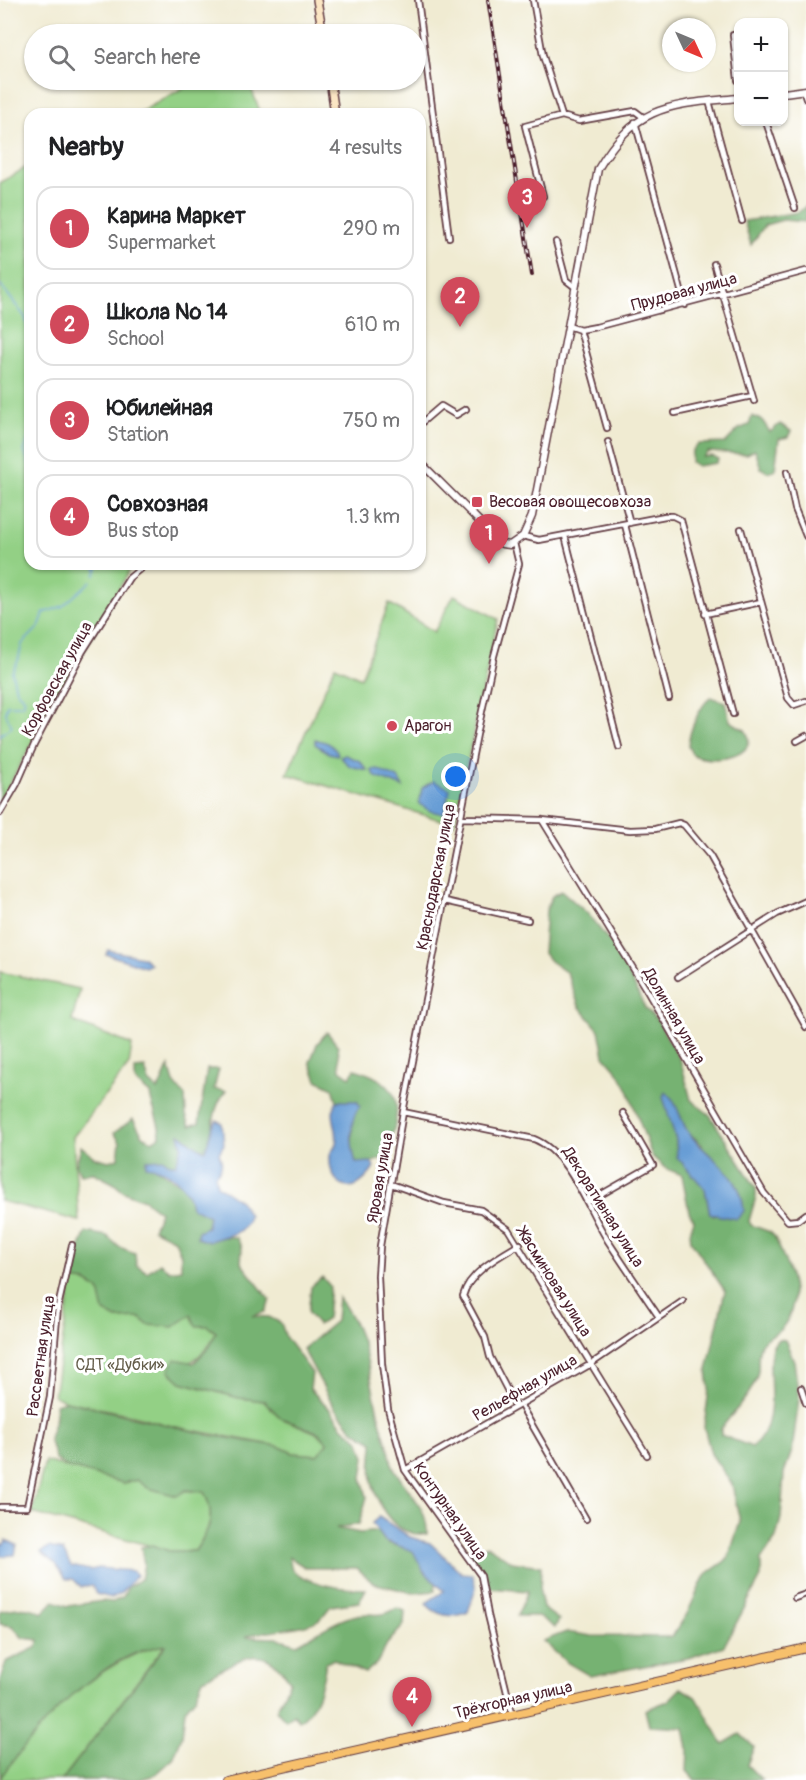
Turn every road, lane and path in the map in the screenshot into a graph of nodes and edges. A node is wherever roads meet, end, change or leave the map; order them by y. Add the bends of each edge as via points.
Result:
1 (317, 0) edge
2 (418, 0) edge
3 (533, 0) edge
4 (321, 24) edge
5 (421, 24) edge
6 (733, 35) dead end
7 (426, 61) edge
8 (737, 72) edge
9 (331, 90) edge
10 (804, 90) edge
11 (788, 92) edge
12 (734, 98) edge
13 (806, 99) edge
14 (709, 101) junction
15 (334, 108) edge
16 (562, 116) junction
17 (643, 117) junction
18 (635, 122) junction
19 (767, 126) edge
20 (543, 196) dead end
21 (795, 208) dead end
22 (741, 221) dead end
23 (449, 237) dead end
24 (556, 242) dead end
25 (714, 264) dead end
26 (806, 271) edge
27 (575, 287) junction
28 (722, 295) junction
29 (685, 304) junction
30 (567, 326) junction
31 (580, 330) junction
32 (466, 409) dead end
33 (675, 413) dead end
34 (426, 419) edge
35 (608, 428) dead end
36 (608, 442) dead end
37 (426, 468) edge
38 (787, 472) dead end
39 (628, 524) junction
40 (741, 529) dead end
41 (523, 536) junction
42 (565, 536) junction
43 (806, 536) edge
44 (513, 543) junction
45 (139, 570) edge
46 (761, 602) junction
47 (705, 614) junction
48 (669, 698) dead end
49 (806, 701) edge
50 (733, 714) dead end
51 (806, 736) edge
52 (797, 741) dead end
53 (620, 747) dead end
54 (0, 813) edge
55 (462, 818) junction
56 (542, 820) junction
57 (445, 901) junction
58 (806, 901) edge
59 (528, 920) dead end
60 (751, 932) junction
61 (678, 977) dead end
62 (806, 1027) edge
63 (418, 1041) joint
64 (403, 1112) junction
65 (623, 1113) dead end
66 (391, 1184) junction
67 (588, 1202) junction
68 (806, 1214) edge
69 (520, 1244) junction
70 (72, 1245) dead end
71 (683, 1301) dead end
72 (659, 1317) junction
73 (380, 1320) joint
74 (591, 1364) junction
75 (801, 1388) dead end
76 (806, 1403) edge
77 (518, 1406) junction
78 (647, 1455) dead end
79 (405, 1470) junction
80 (0, 1507) edge
81 (586, 1519) dead end
82 (806, 1594) edge
83 (795, 1598) dead end
84 (806, 1648) edge
85 (512, 1713) junction
86 (226, 1780) edge

1 - 4 main road
2 - 5 street
3 - 16 street via 543,56
6 - 8 street
7 - 23 street
9 - 15 main road
10 - 11 street
10 - 13 street
12 - 14 street
14 - 17 street via 654,111
14 - 22 street
16 - 17 street via 579,121 636,111
16 - 20 street via 525,126
17 - 18 street
18 - 27 street via 598,170
18 - 29 street
19 - 21 street
24 - 27 street via 566,280
25 - 28 street
26 - 28 street, Прудовая улица
27 - 30 street
28 - 29 street, Прудовая улица
28 - 33 street via 753,398
29 - 31 street, Прудовая улица
30 - 31 street
30 - 41 street via 532,516
31 - 35 street
32 - 34 street via 456,414 441,406
36 - 39 street
37 - 44 street via 502,544
38 - 43 street
39 - 42 street
39 - 47 street via 673,516 681,520
39 - 48 street
40 - 46 street
41 - 42 street via 539,540
41 - 44 street
42 - 53 street
44 - 55 street, Краснодарская улица via 519,564 494,656
45 - 54 street, Корфовская улица via 129,578 83,651
46 - 47 street
46 - 49 street via 788,698 794,705
47 - 50 street
51 - 52 street
55 - 56 street
55 - 57 street, Краснодарская улица
56 - 60 street via 630,830 666,828 679,823 710,856
56 - 68 street, Долинная улица via 764,1193 788,1221
57 - 59 street
57 - 63 street, Краснодарская улица
58 - 60 street
60 - 61 street
60 - 62 street
63 - 64 street, Яровая улица
64 - 66 street, Яровая улица
64 - 67 street, Декоративная улица via 544,1143 554,1151
65 - 67 street via 653,1165
66 - 69 street, Жасминовая улица via 490,1214
66 - 73 street, Яровая улица via 380,1246
67 - 72 street, Декоративная улица via 609,1243
69 - 74 street, Жасминовая улица
69 - 77 street via 492,1262 465,1288 463,1296 481,1328 490,1357
70 - 80 street, Рассветная улица via 58,1307 50,1397 27,1507
71 - 72 street, Рельефная улица
72 - 74 street, Рельефная улица
73 - 79 street, Контурная улица via 388,1409
74 - 77 street, Рельефная улица
74 - 78 street, Жасминовая улица
75 - 76 street
77 - 79 street, Рельефная улица
77 - 81 street
79 - 85 street, Контурная улица via 481,1576
82 - 83 street
84 - 85 highway, Трёхгорная улица
85 - 86 highway, Трёхгорная улица

